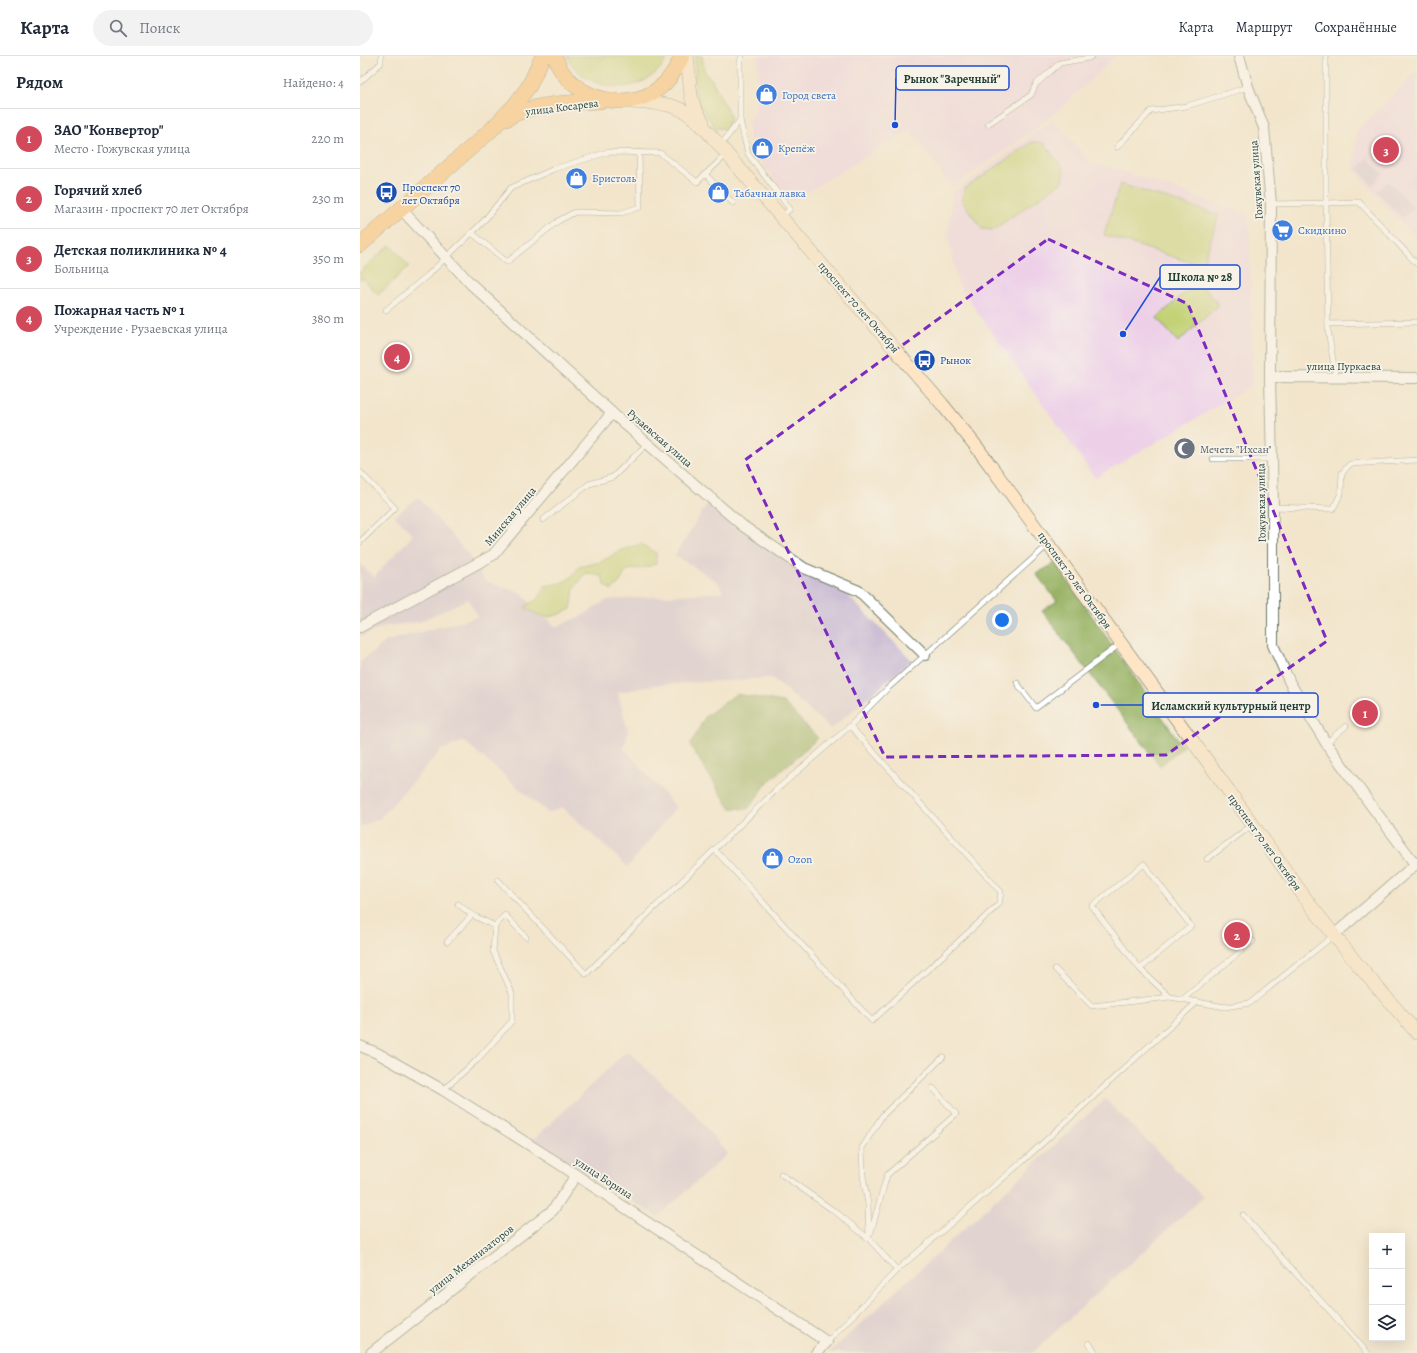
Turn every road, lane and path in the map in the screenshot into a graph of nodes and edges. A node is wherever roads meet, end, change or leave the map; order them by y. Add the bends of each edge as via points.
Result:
1 (381, 56) edge
2 (543, 56) edge
3 (554, 56) edge
4 (682, 56) edge
5 (687, 56) edge
6 (742, 56) edge
7 (1092, 56) edge
8 (1239, 56) edge
9 (1326, 56) edge
10 (360, 82) edge
11 (1248, 87) junction
12 (618, 101) junction
13 (740, 120) junction
14 (988, 124) dead end
15 (491, 130) junction
16 (721, 147) junction
17 (1117, 147) dead end
18 (639, 152) junction
19 (705, 174) junction
20 (733, 203) dead end
21 (1326, 203) junction
22 (1271, 204) junction
23 (401, 209) junction
24 (781, 217) junction
25 (472, 233) junction
26 (360, 245) edge
27 (446, 257) junction
28 (1417, 264) edge
29 (386, 310) dead end
30 (1417, 322) edge
31 (1328, 324) junction
32 (1270, 377) junction
33 (1336, 378) junction
34 (1417, 378) edge
35 (612, 413) junction
36 (648, 443) junction
37 (1214, 459) dead end
38 (1272, 459) junction
39 (1417, 460) edge
40 (360, 472) edge
41 (1273, 507) junction
42 (543, 520) dead end
43 (360, 542) edge
44 (1049, 544) junction
45 (360, 627) edge
46 (1121, 643) junction
47 (925, 655) junction
48 (1017, 683) dead end
49 (850, 726) junction
50 (1346, 726) dead end
51 (1326, 743) junction
52 (1253, 824) junction
53 (715, 850) junction
54 (1207, 859) dead end
55 (1416, 863) edge
56 (498, 880) dead end
57 (458, 904) dead end
58 (472, 915) junction
59 (495, 926) junction
60 (1334, 935) junction
61 (526, 937) dead end
62 (1253, 941) dead end
63 (447, 942) dead end
64 (1055, 969) dead end
65 (1140, 969) junction
66 (1170, 997) junction
67 (1183, 999) junction
68 (1197, 1002) junction
69 (1417, 1034) edge
70 (360, 1046) edge
71 (943, 1057) dead end
72 (933, 1088) dead end
73 (443, 1090) junction
74 (781, 1174) dead end
75 (576, 1175) junction
76 (1243, 1215) dead end
77 (869, 1239) junction
78 (897, 1270) junction
79 (827, 1342) junction
80 (1089, 1343) dead end
81 (371, 1353) edge
82 (816, 1353) edge
83 (1096, 1353) edge
84 (1368, 1353) edge

1 - 10 lane via 381,63
2 - 15 main road, улица Косарева via 529,86
3 - 12 main road via 561,70 573,84 590,96
4 - 12 main road via 665,83 650,94 632,100
5 - 16 main road, проспект 70 лет Октября via 691,96 695,109
6 - 13 lane
7 - 14 lane via 1060,63 1036,84 1031,94
8 - 11 street, Гожувская улица
9 - 21 lane
11 - 17 lane via 1187,106 1151,111
11 - 22 street, Гожувская улица via 1264,128
12 - 15 main road, улица Косарева via 582,102 524,110 510,116
12 - 16 main road, проспект 70 лет Октября via 675,107 690,115
13 - 16 lane
13 - 24 lane via 748,154 790,209
15 - 23 main road, улица Косарева
16 - 19 lane
16 - 24 main road, проспект 70 лет Октября
18 - 19 lane via 660,153 697,182
18 - 25 lane via 608,152 554,169 511,188
18 - 25 lane via 640,207 621,213 575,212 558,221 507,262
19 - 20 lane
21 - 22 lane
21 - 28 lane via 1359,202
21 - 31 lane
22 - 32 street, Гожувская улица
23 - 26 main road, улица Косарева
23 - 27 street, Рузаевская улица
24 - 44 main road, проспект 70 лет Октября via 976,446
25 - 27 lane
27 - 29 lane
27 - 35 street, Рузаевская улица via 471,284
30 - 31 lane
31 - 33 lane
32 - 33 street, улица Пуркаева
32 - 38 street, Гожувская улица
33 - 34 street, улица Пуркаева
35 - 36 street, Рузаевская улица
35 - 45 street, Минская улица via 493,555
36 - 42 lane via 613,477 588,484
36 - 47 street, Рузаевская улица via 743,526 804,568 859,591
37 - 38 lane
38 - 41 street, Гожувская улица
39 - 41 lane via 1350,464 1342,473 1340,494 1333,509
40 - 43 lane via 395,508
41 - 51 street, Гожувская улица via 1273,645 1290,683
44 - 46 main road, проспект 70 лет Октября
44 - 47 lane
46 - 48 lane via 1036,708
46 - 52 main road, проспект 70 лет Октября
47 - 49 lane
49 - 53 lane via 775,791
49 - 53 lane via 1001,892 999,904 878,1016 872,1021
50 - 51 lane
51 - 55 street, Гожувская улица
52 - 54 lane
52 - 60 main road, проспект 70 лет Октября
53 - 56 lane via 586,974
55 - 60 street
57 - 58 lane
58 - 59 lane
58 - 63 lane
59 - 61 lane via 505,915
59 - 73 lane via 493,951 512,992 512,1021 477,1060
60 - 68 lane via 1250,1003 1225,1007
60 - 69 main road, проспект 70 лет Октября
62 - 67 lane
64 - 66 lane via 1092,1006
65 - 65 lane via 1092,906 1144,864 1191,926
65 - 66 lane
66 - 67 lane
67 - 68 lane
68 - 78 lane via 1023,1161
70 - 73 street, улица Борина
71 - 77 lane via 882,1116 862,1148
72 - 77 lane via 956,1114 887,1175
73 - 75 street, улица Борина
74 - 77 lane
75 - 79 street, улица Борина
75 - 81 street, улица Механизаторов via 553,1210
76 - 84 lane
77 - 78 lane
78 - 79 lane
79 - 82 street
80 - 83 lane

